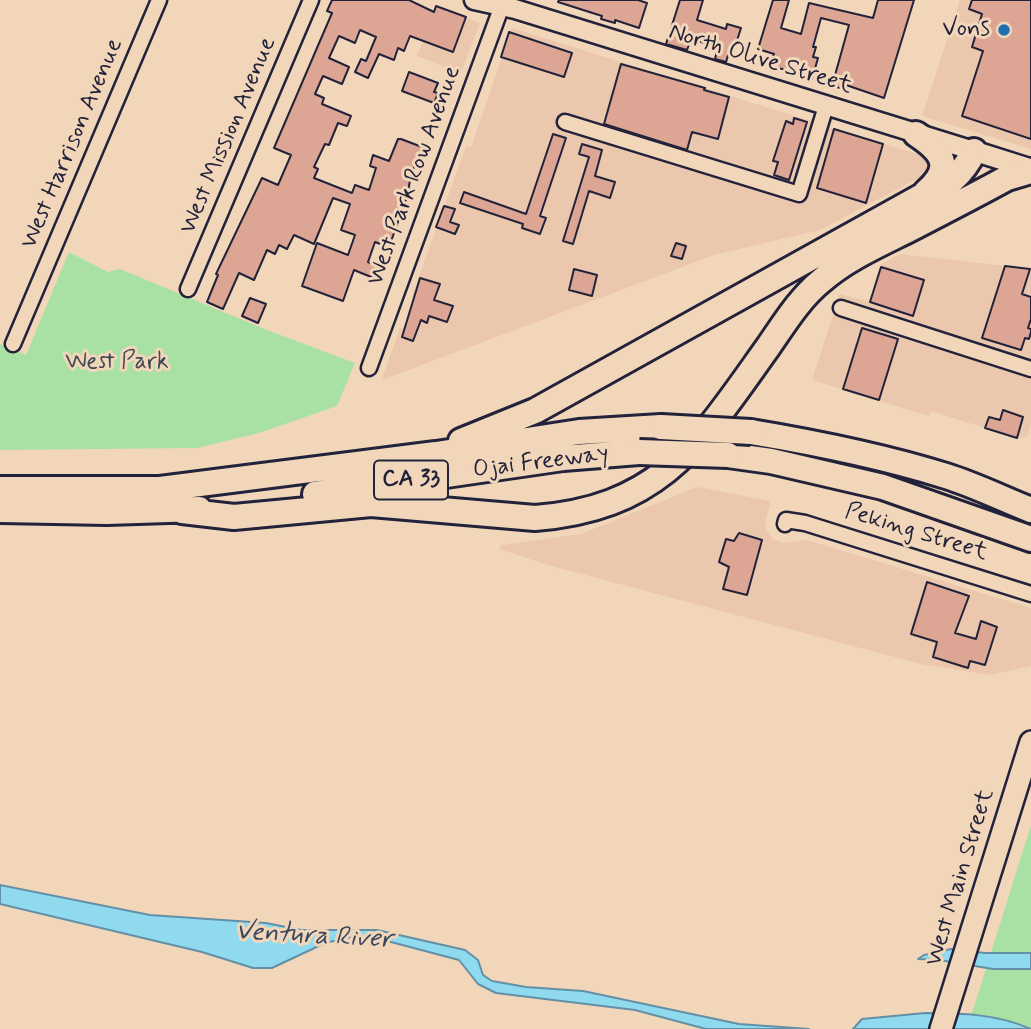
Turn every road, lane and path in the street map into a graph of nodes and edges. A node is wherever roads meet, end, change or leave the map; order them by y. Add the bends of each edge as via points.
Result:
1 (159, 0) edge
2 (311, 0) edge
3 (474, 0) edge
4 (503, 3) edge
5 (826, 106) junction
6 (565, 122) dead end
7 (916, 134) junction
8 (981, 153) junction
9 (1031, 170) edge
10 (922, 195) junction
11 (951, 208) junction
12 (188, 289) dead end
13 (841, 308) dead end
14 (13, 344) dead end
15 (369, 368) dead end
16 (1031, 369) edge
17 (436, 454) junction
18 (0, 489) edge
19 (0, 510) edge
20 (1031, 510) edge
21 (182, 511) junction
22 (786, 522) dead end
23 (1031, 539) edge
24 (1031, 594) edge
25 (1031, 742) edge
26 (941, 1029) edge

1 - 14 street, West Harrison Avenue
2 - 12 street, West Mission Avenue
3 - 4 street, North Olive Street
4 - 5 street, North Olive Street
4 - 15 street, West Park Row Avenue
5 - 6 street via 799,194
5 - 7 street, North Olive Street
7 - 8 street, North Olive Street
7 - 10 highway via 932,145 943,164 940,177
8 - 9 main road, North Olive Street
8 - 10 highway via 960,175
8 - 11 highway via 976,178
9 - 11 highway
10 - 17 highway via 535,411
11 - 21 highway via 858,255 821,280 695,445 652,483 611,504 535,518 370,505 234,517
13 - 16 street
17 - 18 highway, Ojai Freeway / CA 33 via 160,489
17 - 20 highway, Ojai Freeway / CA 33, bridge via 579,432 661,427 751,432 869,454 948,477
19 - 21 highway, Ojai Freeway / CA 33
21 - 23 highway, Ojai Freeway / CA 33, bridge via 563,458 639,452 771,461 883,487
22 - 24 street, Peking Street via 805,523
25 - 26 main road, West Main Street

